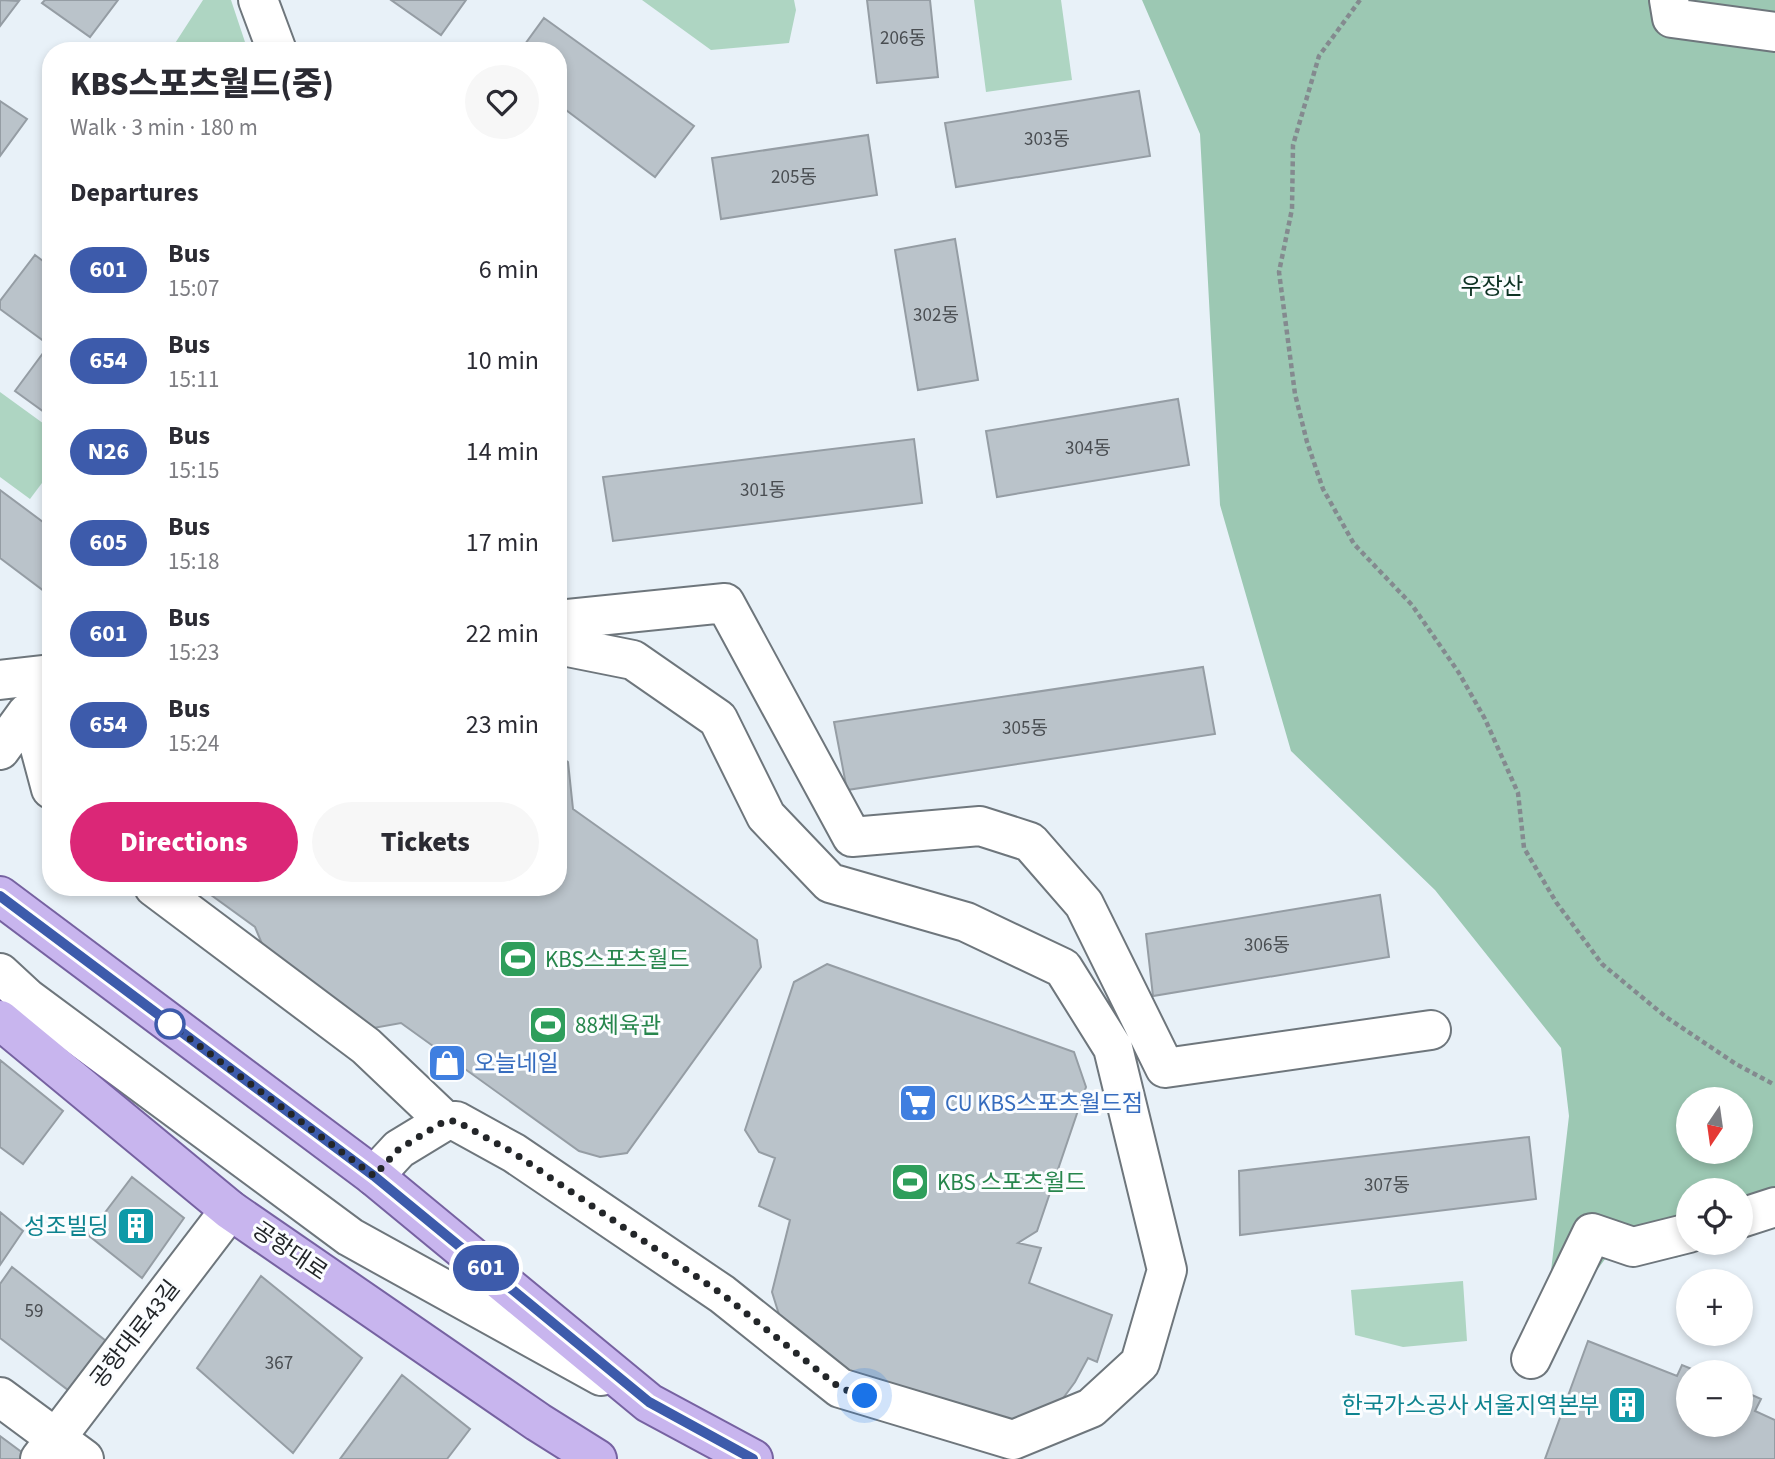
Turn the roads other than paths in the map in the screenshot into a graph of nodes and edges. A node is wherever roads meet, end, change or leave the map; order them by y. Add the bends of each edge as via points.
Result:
1 (258, 0) edge
2 (1669, 0) edge
3 (1775, 32) edge
4 (274, 42) edge
5 (567, 619) edge
6 (567, 647) edge
7 (42, 675) edge
8 (0, 680) edge
9 (42, 707) edge
10 (0, 750) edge
11 (0, 896) edge
12 (166, 896) edge
13 (0, 973) edge
14 (0, 1020) edge
15 (1431, 1030) dead end
16 (445, 1121) junction
17 (374, 1176) junction
18 (1775, 1207) edge
19 (230, 1210) junction
20 (1753, 1214) edge
21 (1676, 1236) edge
22 (1531, 1360) dead end
23 (0, 1397) edge
24 (649, 1402) junction
25 (60, 1452) edge
26 (597, 1459) edge
27 (753, 1459) edge

1 - 4 street
2 - 3 street via 1672,18
5 - 15 street via 725,603 852,837 980,825 1030,842 1084,904 1165,1068
6 - 16 street via 634,660 718,719 766,816 830,883 966,922 1063,968 1113,1048 1167,1270 1140,1363 1091,1408 1013,1440 840,1388 722,1294 537,1168 456,1121
7 - 8 street
9 - 10 street via 27,713
11 - 17 main road
12 - 16 street via 366,1046
13 - 24 street via 26,998 350,1237
14 - 19 main road, 공항대로
16 - 17 street via 399,1149
17 - 24 main road
18 - 20 street
19 - 25 street, 공항대로43길
19 - 26 main road, 공항대로
21 - 22 street via 1633,1247 1592,1233
23 - 25 street
24 - 27 main road

